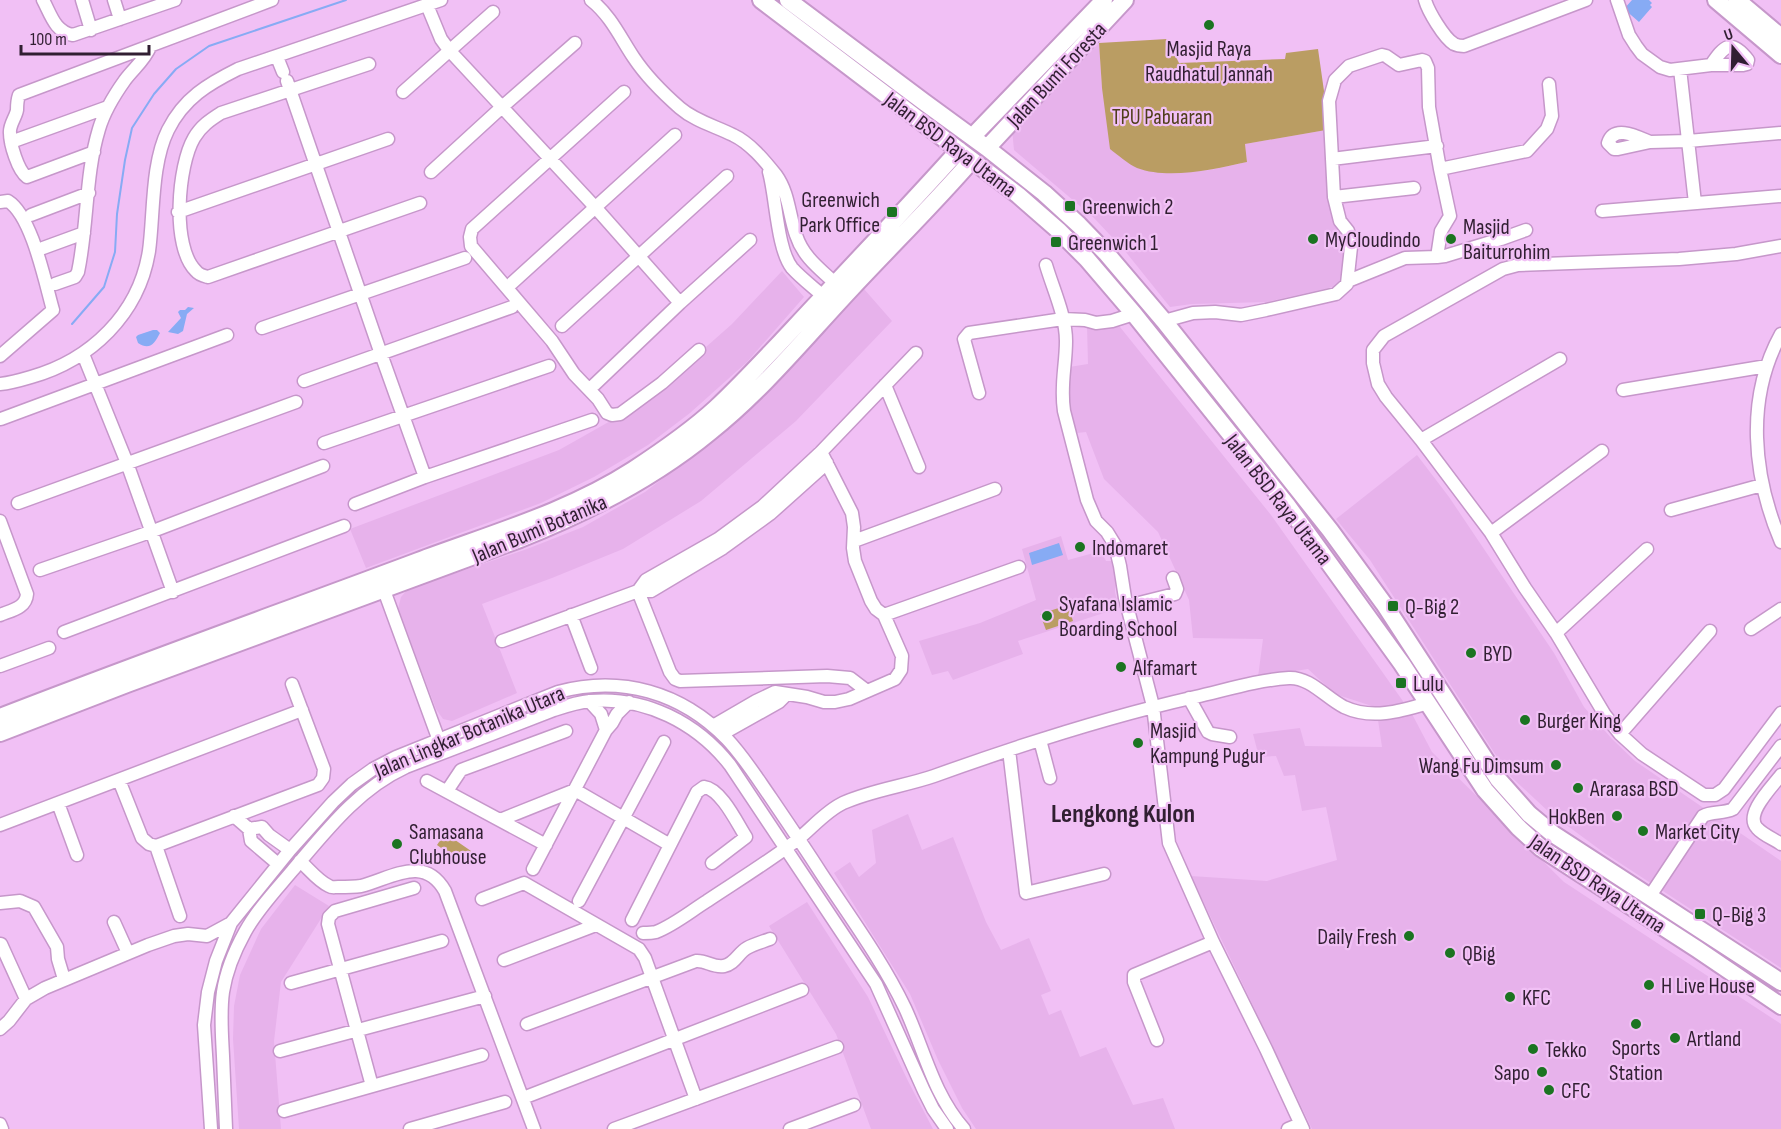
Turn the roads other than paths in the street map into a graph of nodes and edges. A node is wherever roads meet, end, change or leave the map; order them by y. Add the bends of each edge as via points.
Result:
1 (43, 0) edge
2 (82, 0) edge
3 (114, 0) edge
4 (175, 0) edge
5 (272, 0) edge
6 (441, 0) edge
7 (591, 0) edge
8 (761, 0) edge
9 (788, 0) edge
10 (1104, 0) edge
11 (1125, 0) edge
12 (1425, 0) edge
13 (1586, 0) edge
14 (1617, 0) edge
15 (1716, 0) edge
16 (1737, 0) edge
17 (146, 5) edge
18 (427, 5) junction
19 (493, 12) dead end
20 (120, 19) junction
21 (91, 30) junction
22 (1781, 37) edge
23 (575, 43) dead end
24 (150, 47) junction
25 (449, 51) junction
26 (1781, 56) edge
27 (278, 57) junction
28 (369, 64) dead end
29 (1711, 65) dead end
30 (1680, 69) junction
31 (287, 81) junction
32 (1549, 84) dead end
33 (403, 92) dead end
34 (624, 92) dead end
35 (502, 106) junction
36 (108, 107) junction
37 (1781, 133) edge
38 (675, 135) dead end
39 (972, 137) junction
40 (388, 139) dead end
41 (1688, 141) junction
42 (11, 142) junction
43 (1650, 142) dead end
44 (1437, 146) junction
45 (987, 148) junction
46 (94, 152) junction
47 (966, 155) junction
48 (1332, 159) junction
49 (549, 160) junction
50 (315, 164) junction
51 (768, 165) junction
52 (1440, 169) junction
53 (431, 172) dead end
54 (727, 176) dead end
55 (1414, 188) dead end
56 (89, 193) junction
57 (1781, 196) edge
58 (1334, 197) junction
59 (0, 202) edge
60 (420, 203) dead end
61 (1695, 203) junction
62 (595, 207) junction
63 (1602, 210) dead end
64 (178, 212) junction
65 (31, 215) dead end
66 (1526, 230) dead end
67 (339, 231) junction
68 (84, 233) junction
69 (750, 240) dead end
70 (1781, 246) edge
71 (43, 248) dead end
72 (638, 257) junction
73 (1437, 257) junction
74 (465, 258) dead end
75 (1046, 265) dead end
76 (1348, 281) junction
77 (512, 283) dead end
78 (55, 284) dead end
79 (836, 284) junction
80 (361, 293) junction
81 (823, 296) junction
82 (680, 303) junction
83 (512, 307) dead end
84 (1134, 314) junction
85 (1063, 319) junction
86 (1164, 321) junction
87 (562, 326) dead end
88 (262, 328) dead end
89 (1781, 334) edge
90 (227, 335) dead end
91 (699, 350) dead end
92 (916, 353) dead end
93 (83, 354) junction
94 (381, 354) junction
95 (0, 356) edge
96 (1560, 359) dead end
97 (549, 366) dead end
98 (1767, 366) junction
99 (304, 381) dead end
100 (0, 384) edge
101 (96, 385) junction
102 (594, 385) dead end
103 (885, 385) junction
104 (1623, 390) dead end
105 (979, 393) dead end
106 (296, 402) dead end
107 (403, 416) junction
108 (1, 419) edge
109 (592, 420) dead end
110 (705, 427) junction
111 (1421, 440) junction
112 (324, 443) dead end
113 (1602, 451) dead end
114 (824, 457) junction
115 (127, 464) junction
116 (323, 466) dead end
117 (919, 467) dead end
118 (425, 477) junction
119 (1762, 485) junction
120 (995, 489) dead end
121 (1301, 492) junction
122 (18, 503) dead end
123 (355, 504) dead end
124 (1287, 505) junction
125 (1671, 510) dead end
126 (0, 521) edge
127 (344, 526) dead end
128 (153, 531) junction
129 (1491, 533) junction
130 (854, 541) junction
131 (1781, 542) edge
132 (1647, 549) dead end
133 (6, 555) edge
134 (1019, 567) dead end
135 (40, 570) dead end
136 (1173, 578) dead end
137 (381, 583) junction
138 (638, 591) junction
139 (173, 592) junction
140 (1127, 606) junction
141 (1781, 609) edge
142 (0, 615) edge
143 (572, 615) junction
144 (884, 615) junction
145 (1751, 629) dead end
146 (63, 632) dead end
147 (1710, 632) dead end
148 (1556, 633) junction
149 (502, 641) dead end
150 (49, 648) dead end
151 (0, 666) edge
152 (591, 668) dead end
153 (124, 677) junction
154 (292, 684) dead end
155 (867, 691) junction
156 (1189, 698) junction
157 (589, 701) junction
158 (629, 702) junction
159 (1428, 703) junction
160 (1153, 706) junction
161 (302, 710) junction
162 (1781, 713) edge
163 (0, 717) edge
164 (606, 730) junction
165 (718, 730) junction
166 (566, 731) dead end
167 (0, 733) edge
168 (1620, 734) junction
169 (1230, 737) dead end
170 (439, 739) junction
171 (1040, 740) junction
172 (664, 742) dead end
173 (1781, 746) edge
174 (1008, 750) junction
175 (444, 753) junction
176 (1781, 775) edge
177 (1050, 777) dead end
178 (119, 780) junction
179 (427, 781) dead end
180 (574, 790) junction
181 (447, 791) junction
182 (58, 803) junction
183 (234, 816) junction
184 (623, 818) junction
185 (500, 820) junction
186 (0, 825) edge
187 (249, 829) junction
188 (799, 838) junction
189 (1781, 844) edge
190 (546, 845) junction
191 (670, 845) junction
192 (156, 846) junction
193 (786, 848) junction
194 (290, 850) junction
195 (77, 855) dead end
196 (302, 859) junction
197 (1594, 861) junction
198 (712, 863) dead end
199 (278, 864) junction
200 (533, 869) dead end
201 (1104, 874) dead end
202 (1585, 877) junction
203 (414, 888) dead end
204 (1650, 896) junction
205 (482, 899) dead end
206 (579, 901) dead end
207 (0, 903) edge
208 (180, 916) dead end
209 (632, 920) dead end
210 (114, 922) dead end
211 (231, 923) junction
212 (596, 925) junction
213 (643, 933) dead end
214 (207, 936) junction
215 (770, 939) dead end
216 (442, 941) dead end
217 (1213, 942) junction
218 (1, 944) edge
219 (128, 953) junction
220 (504, 960) dead end
221 (216, 961) junction
222 (340, 969) junction
223 (652, 977) junction
224 (64, 980) junction
225 (1781, 982) edge
226 (291, 983) dead end
227 (802, 990) dead end
228 (484, 996) junction
229 (26, 999) junction
230 (1781, 1006) edge
231 (906, 1009) junction
232 (891, 1015) junction
233 (527, 1024) dead end
234 (0, 1029) edge
235 (357, 1029) junction
236 (675, 1040) junction
237 (1156, 1040) dead end
238 (837, 1047) dead end
239 (280, 1051) dead end
240 (482, 1055) dead end
241 (372, 1086) junction
242 (523, 1098) junction
243 (696, 1099) junction
244 (505, 1102) dead end
245 (854, 1105) dead end
246 (284, 1111) dead end
247 (0, 1124) edge
248 (1302, 1127) edge
249 (2, 1129) edge
250 (211, 1129) edge
251 (226, 1129) edge
252 (410, 1129) edge
253 (534, 1129) edge
254 (614, 1129) edge
255 (790, 1129) edge
256 (946, 1129) edge
257 (964, 1129) edge
258 (1288, 1129) edge

1 - 21 street via 64,34
2 - 21 street
3 - 20 street
4 - 17 street
5 - 24 street
6 - 18 street
7 - 51 street via 616,27 635,60 682,110 734,135
8 - 47 main road, Jalan BSD Raya Utama
9 - 39 main road, Jalan BSD Raya Utama
10 - 39 main road, Jalan Bumi Foresta
11 - 45 main road, Jalan Bumi Foresta
12 - 13 street via 1448,38 1458,46
14 - 30 street via 1629,35 1642,54 1660,67
15 - 26 main road
16 - 22 main road
17 - 20 street
18 - 25 street
18 - 27 street
19 - 25 street
20 - 21 street
23 - 35 street
24 - 36 street
24 - 42 street via 19,95 9,130
25 - 33 street
25 - 35 street
27 - 31 street
27 - 93 street via 238,69 209,84 189,99 168,129 160,153 147,262 138,289 120,319
28 - 31 street
29 - 30 street
30 - 41 street
31 - 50 street
31 - 64 street via 203,125 186,158
32 - 52 street via 1552,116 1547,129 1527,151
34 - 49 street
35 - 49 street
35 - 53 street
36 - 42 street
36 - 46 street
37 - 41 street
38 - 62 street
39 - 45 main road, Jalan BSD Raya Utama
40 - 50 street
41 - 43 street
41 - 61 street
42 - 46 street via 27,177
44 - 48 street
44 - 48 street via 1425,61 1399,65 1382,55 1349,66 1335,80 1329,101
44 - 52 street
45 - 86 main road, Jalan BSD Raya Utama via 1079,225
46 - 56 street
47 - 79 main road, Jalan Bumi Botanika
47 - 84 main road, Jalan BSD Raya Utama via 1058,230
47 - 110 main road, Jalan Bumi Botanika via 767,378 734,412
48 - 58 street
49 - 62 street
49 - 91 street via 472,229 471,246 607,413 620,414
50 - 64 street
50 - 67 street
51 - 79 street via 782,186 805,255
51 - 81 street via 787,259
52 - 73 street via 1450,216 1440,231
54 - 72 street
55 - 58 street
56 - 65 street
56 - 68 street
57 - 61 street
58 - 76 street via 1350,239
59 - 95 street via 13,203 30,232 53,310
60 - 67 street
61 - 63 street
62 - 72 street
62 - 77 street
64 - 67 street via 188,258 194,270 208,277
66 - 73 street
67 - 80 street
68 - 71 street
68 - 78 street via 78,272 75,277
69 - 82 street
70 - 111 street via 1679,259 1518,265 1503,269 1384,336 1374,350 1378,384
72 - 82 street
72 - 87 street
73 - 76 street via 1405,258
74 - 80 street
75 - 85 street
76 - 86 street via 1336,294 1266,310 1241,315 1193,313
79 - 81 main road, Jalan Bumi Botanika
80 - 88 street
80 - 94 street
81 - 110 main road, Jalan Bumi Botanika
82 - 102 street
83 - 94 street
84 - 85 street via 1096,323
84 - 124 main road, Jalan BSD Raya Utama
85 - 105 street via 966,335
85 - 140 street via 1064,411 1092,513 1115,545
86 - 121 main road, Jalan BSD Raya Utama
89 - 98 street
90 - 101 street
92 - 103 street
93 - 100 street via 55,370
93 - 101 street
94 - 99 street
94 - 107 street
96 - 111 street
97 - 107 street
98 - 104 street
98 - 119 street via 1758,411 1756,451
101 - 108 street
101 - 115 street
103 - 114 street
103 - 117 street
106 - 115 street
107 - 112 street
107 - 118 street
109 - 118 street
110 - 137 main road, Jalan Bumi Botanika via 653,473 573,518 520,540
111 - 129 street
113 - 129 street
114 - 130 street via 852,513
114 - 138 street via 770,514 723,548 651,591
115 - 122 street
115 - 128 street
116 - 128 street
118 - 123 street
119 - 125 street
119 - 131 street
120 - 130 street
121 - 124 main road
121 - 197 main road, Jalan BSD Raya Utama via 1384,603 1498,779 1529,814
124 - 159 main road, Jalan BSD Raya Utama
126 - 133 street
127 - 139 street
128 - 135 street
128 - 139 street
129 - 148 street
130 - 144 street via 855,561 871,601
132 - 148 street
133 - 142 street via 27,598 18,608
134 - 144 street
136 - 140 street via 1175,594
137 - 153 main road, Jalan Bumi Botanika
137 - 170 street
138 - 143 street
138 - 155 street via 675,679 827,676 850,678
139 - 146 street
140 - 160 street
141 - 145 street
143 - 149 street
143 - 152 street
144 - 155 street via 902,656 901,670 896,680
147 - 168 street
148 - 168 street
150 - 151 street
153 - 163 main road, Jalan Bumi Botanika
153 - 167 main road, Jalan Bumi Botanika
154 - 161 street
155 - 165 street via 835,702 775,692 756,701
156 - 159 street via 1293,678 1307,682 1345,707 1364,713 1401,711
156 - 160 street
156 - 169 street via 1208,732
157 - 158 street, Jalan Lingkar Botanika Utara
157 - 164 street via 601,714
157 - 175 street, Jalan Lingkar Botanika Utara via 554,710
158 - 164 street
158 - 193 street, Jalan Lingkar Botanika Utara via 685,723 711,744 730,765
159 - 202 main road, Jalan BSD Raya Utama via 1497,805 1541,848
160 - 171 street
160 - 217 street via 1168,843
161 - 178 street
161 - 183 street via 324,769 323,778 318,785
162 - 168 street via 1724,789 1715,795 1704,795 1642,754
164 - 180 street
165 - 170 street, Jalan Lingkar Botanika Utara via 685,706 658,695 603,684 558,692
165 - 188 street, Jalan Lingkar Botanika Utara via 741,754
166 - 181 street via 461,770
170 - 175 street
170 - 194 street, Jalan Lingkar Botanika Utara via 396,757 352,784
171 - 174 street
171 - 177 street
172 - 184 street
173 - 204 street via 1733,809 1703,816
174 - 188 street via 841,804
174 - 201 street via 1026,893
175 - 196 street, Jalan Lingkar Botanika Utara via 376,784 347,808
176 - 189 street via 1755,809 1753,820 1756,828
178 - 182 street
178 - 192 street via 142,838
179 - 181 street
180 - 184 street
180 - 185 street
180 - 190 street
181 - 185 street
182 - 186 street
182 - 195 street
183 - 187 street
183 - 192 street
184 - 191 street
184 - 206 street
185 - 190 street
187 - 194 street via 262,828
187 - 199 street via 252,841
188 - 193 street
188 - 231 street, Jalan Lingkar Botanika Utara
190 - 200 street
191 - 198 street via 697,792 710,788 719,795 746,837
191 - 209 street
192 - 208 street
193 - 213 street via 669,926
193 - 232 street, Jalan Lingkar Botanika Utara via 869,972
194 - 199 street, Jalan Lingkar Botanika Utara
196 - 228 street via 338,887 361,885 410,870 434,876 445,891
196 - 251 street, Jalan Lingkar Botanika Utara via 245,933 223,991
197 - 202 main road
197 - 204 main road, Jalan BSD Raya Utama
199 - 211 street, Jalan Lingkar Botanika Utara
202 - 230 main road, Jalan BSD Raya Utama
203 - 222 street via 335,911 329,917
204 - 225 main road, Jalan BSD Raya Utama
205 - 212 street via 524,883
207 - 224 street via 20,902 34,907 57,947
210 - 219 street
211 - 214 street
211 - 221 street, Jalan Lingkar Botanika Utara
212 - 220 street
212 - 223 street via 639,950
214 - 219 street via 174,936
214 - 221 street
215 - 223 street via 749,947 724,966 712,966 701,960
216 - 222 street
217 - 237 street via 1134,975
217 - 248 street
218 - 229 street
219 - 224 street
221 - 250 street, Jalan Lingkar Botanika Utara via 204,1025
222 - 226 street
222 - 235 street
223 - 233 street
223 - 236 street
224 - 229 street
227 - 236 street
228 - 235 street
228 - 242 street
229 - 234 street
231 - 232 street
231 - 257 street, Jalan Lingkar Botanika Utara via 937,1087
232 - 256 street, Jalan Lingkar Botanika Utara via 919,1081
235 - 239 street
235 - 241 street
236 - 242 street
236 - 243 street
238 - 243 street
240 - 241 street
241 - 246 street
242 - 253 street
243 - 254 street
244 - 252 street
245 - 255 street
247 - 249 street
248 - 258 street

